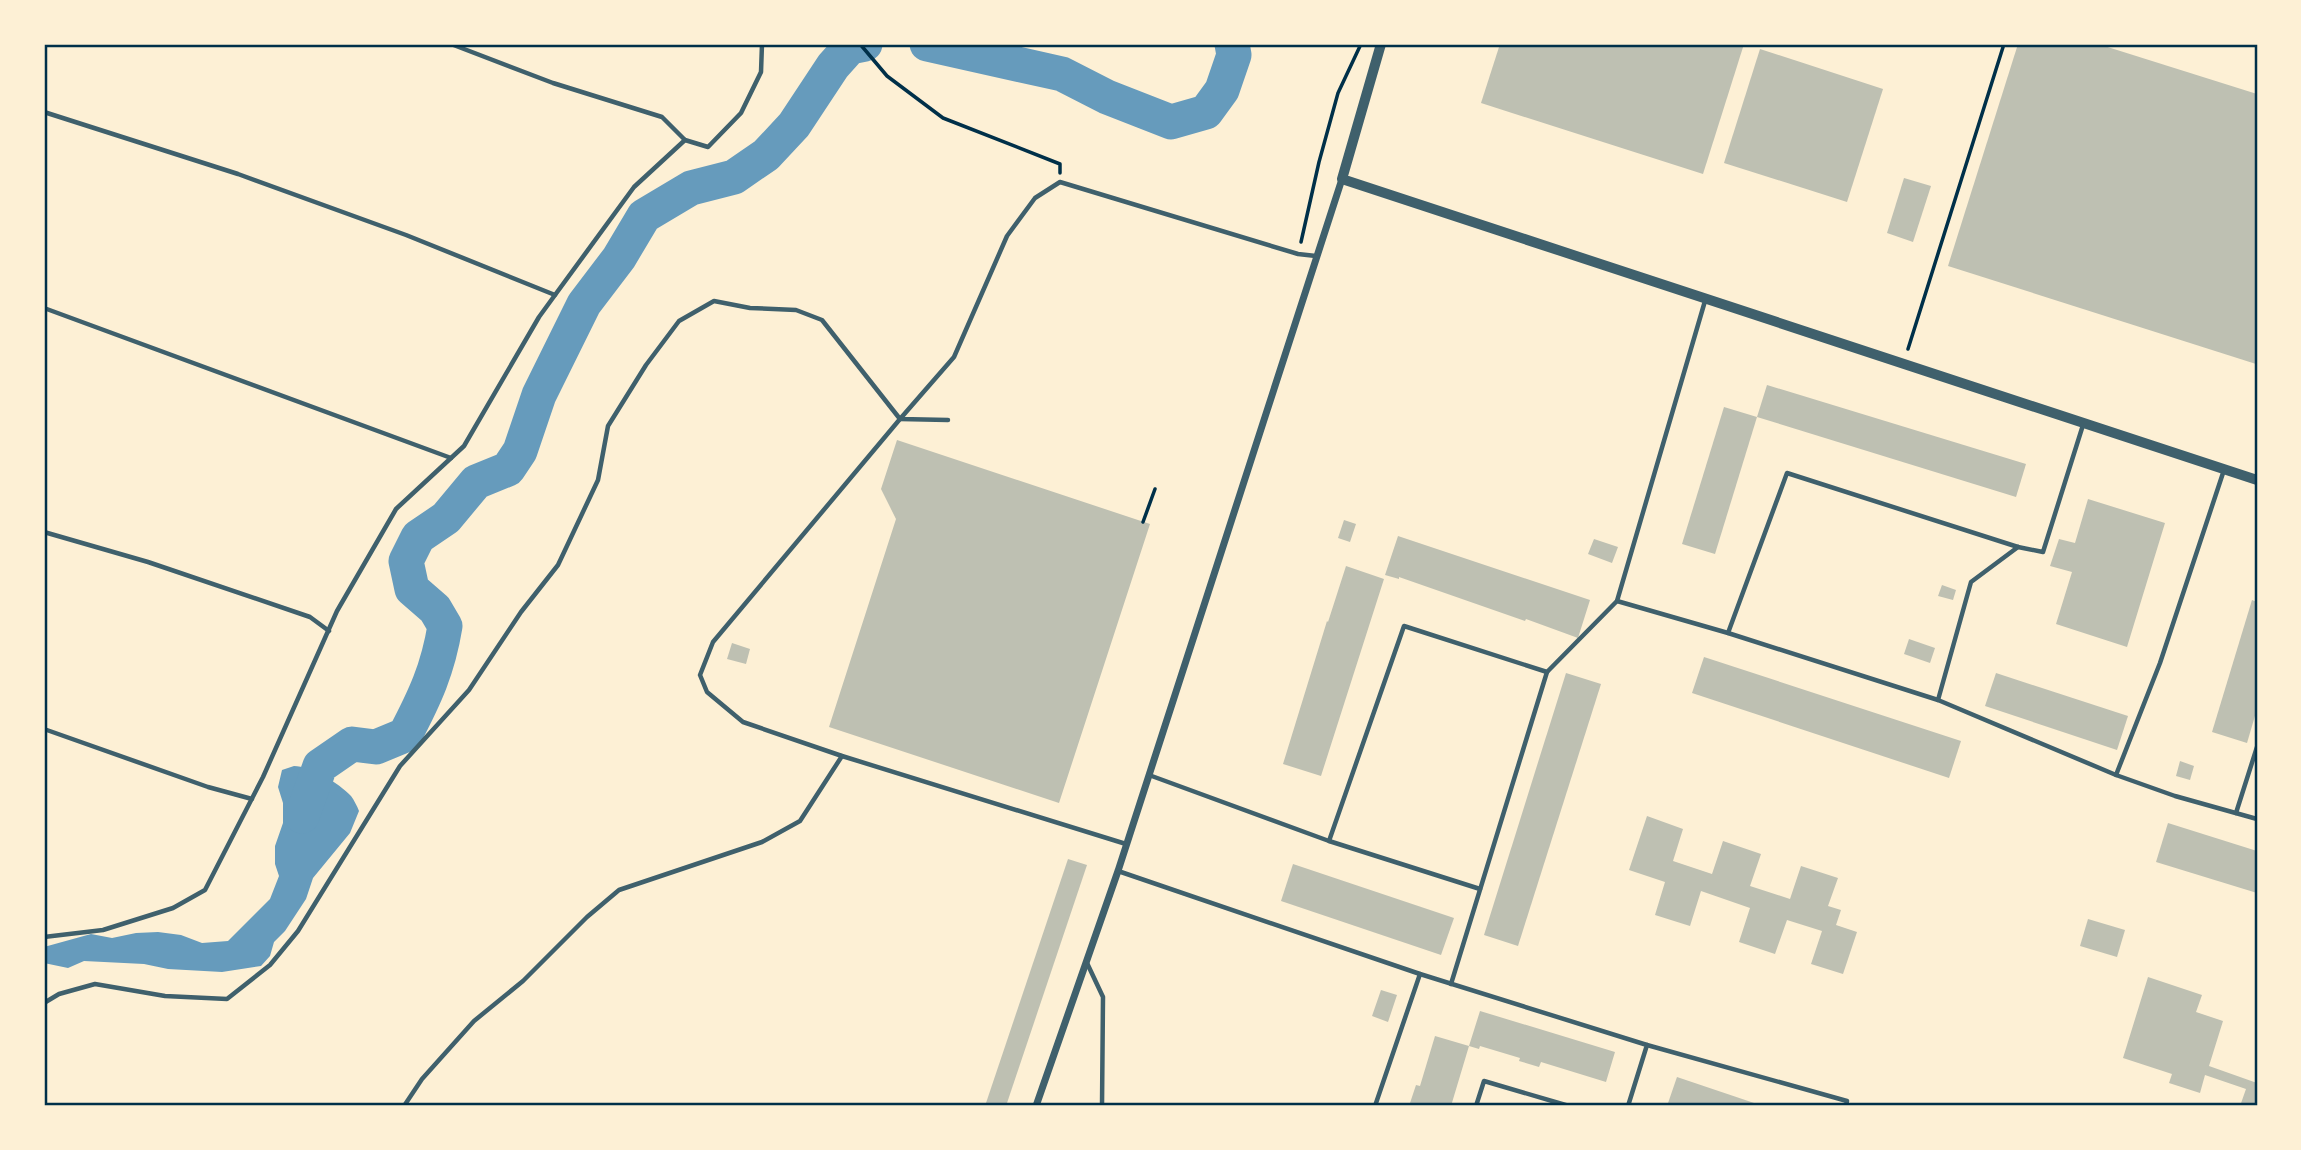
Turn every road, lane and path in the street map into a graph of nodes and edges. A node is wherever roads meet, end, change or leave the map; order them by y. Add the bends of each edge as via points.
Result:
1 (451, 44) edge
2 (762, 44) edge
3 (860, 44) edge
4 (1361, 44) edge
5 (1381, 44) edge
6 (2004, 44) edge
7 (44, 112) edge
8 (685, 140) junction
9 (1342, 180) junction
10 (1060, 182) junction
11 (1298, 254) junction
12 (1317, 256) junction
13 (555, 295) junction
14 (1706, 299) junction
15 (44, 308) edge
16 (1903, 364) junction
17 (900, 419) junction
18 (948, 420) dead end
19 (2084, 423) junction
20 (451, 458) junction
21 (2224, 469) junction
22 (2257, 480) edge
23 (1155, 489) dead end
24 (1143, 522) dead end
25 (44, 531) edge
26 (2018, 547) junction
27 (1617, 601) junction
28 (328, 631) junction
29 (1728, 634) junction
30 (1547, 672) junction
31 (1938, 700) junction
32 (44, 729) edge
33 (2257, 747) edge
34 (842, 756) junction
35 (1149, 775) junction
36 (2116, 775) junction
37 (252, 799) junction
38 (2236, 813) junction
39 (2257, 819) edge
40 (1329, 841) junction
41 (1126, 845) junction
42 (1118, 871) junction
43 (1480, 889) junction
44 (44, 937) edge
45 (1086, 962) junction
46 (1420, 974) junction
47 (1451, 984) junction
48 (44, 1003) edge
49 (1647, 1045) junction
50 (404, 1106) edge
51 (1036, 1106) edge
52 (1102, 1106) edge
53 (1375, 1106) edge
54 (1476, 1106) edge
55 (1569, 1106) edge
56 (1628, 1106) edge
57 (1846, 1106) edge

1 - 8 lane via 553,83 662,117
2 - 8 lane via 761,72 741,113 708,147
3 - 10 path via 887,76 943,118 1060,164
4 - 11 path via 1338,93
5 - 9 street
6 - 16 path
7 - 13 lane via 238,174
8 - 13 lane via 634,187
9 - 12 street
9 - 14 street
10 - 11 lane
10 - 17 lane via 1035,198 1007,236 954,357
11 - 12 lane
12 - 35 street
13 - 20 lane via 464,446
14 - 16 street
14 - 27 lane
15 - 20 lane
16 - 19 street
17 - 18 lane
17 - 34 lane via 713,642 700,675 707,692 743,722
17 - 48 lane via 822,320 796,310 714,301 679,321 608,426 598,480 558,565 469,690 400,766 298,931 270,965 227,999 165,996 95,984
19 - 21 street
19 - 26 lane via 2043,552
20 - 28 lane via 396,509
21 - 22 street
21 - 36 lane via 2160,663
23 - 24 path
25 - 28 lane via 310,617
26 - 29 lane via 1787,473
26 - 31 lane via 1971,582
27 - 29 lane
27 - 30 lane
28 - 37 lane
29 - 31 lane
30 - 40 lane via 1404,626
30 - 43 lane
31 - 36 lane
32 - 37 lane
33 - 38 lane
34 - 41 lane
34 - 50 lane via 800,821 762,842 619,890 523,982 474,1021
35 - 40 lane
35 - 41 street
36 - 38 lane
37 - 44 lane via 205,890 173,908 103,930
38 - 39 lane
40 - 43 lane
41 - 42 street
42 - 45 street
42 - 46 lane
43 - 47 lane
45 - 51 street
45 - 52 lane via 1103,997
46 - 47 lane
46 - 53 lane
47 - 49 lane
49 - 56 lane
49 - 57 lane via 1847,1101
54 - 55 lane via 1484,1081

